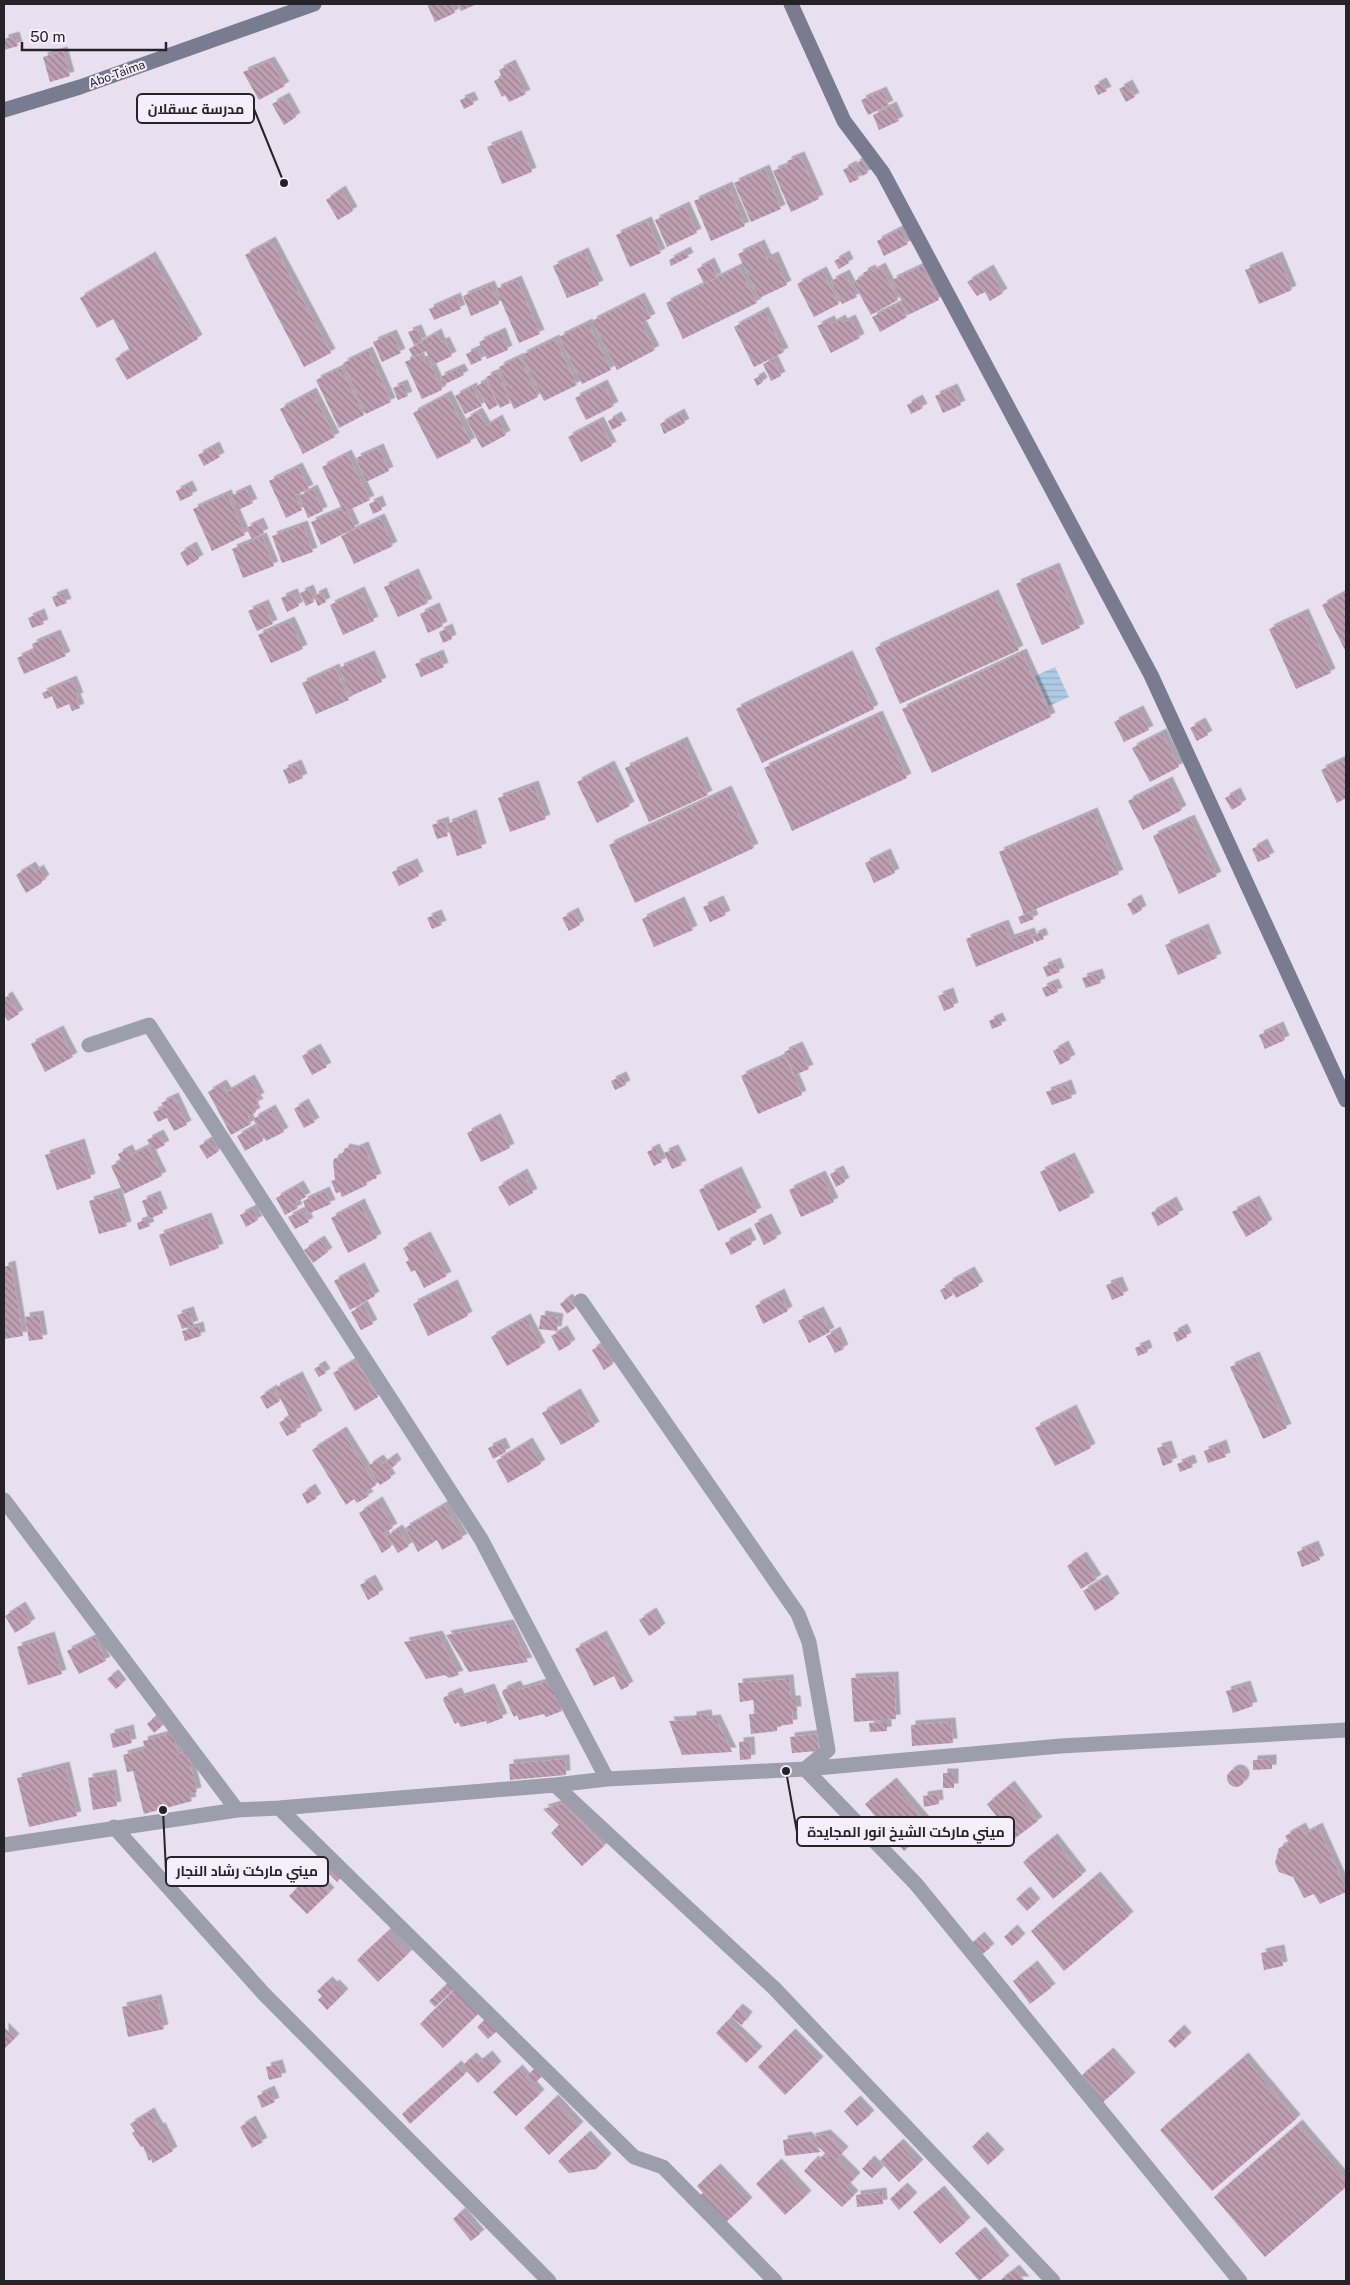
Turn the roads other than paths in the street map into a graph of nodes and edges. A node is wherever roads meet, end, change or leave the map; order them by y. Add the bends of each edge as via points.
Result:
1 (791, 4) edge
2 (307, 5) edge
3 (4, 110) edge
4 (89, 1045) dead end
5 (1346, 1100) edge
6 (581, 1301) dead end
7 (4, 1500) edge
8 (1346, 1730) edge
9 (805, 1769) junction
10 (607, 1779) junction
11 (555, 1786) junction
12 (279, 1808) junction
13 (237, 1810) junction
14 (114, 1827) junction
15 (4, 1845) edge
16 (549, 2281) edge
17 (775, 2281) edge
18 (1054, 2281) edge
19 (1240, 2281) edge

1 - 5 street via 844,121 888,181 1151,675
2 - 3 street, Abo-Taima via 80,87
4 - 10 street via 149,1025 481,1539
6 - 9 street via 798,1614 809,1642 828,1750
7 - 13 street
8 - 9 street via 1061,1746
9 - 10 street
9 - 19 street via 916,1884
10 - 11 street
11 - 12 street
11 - 18 street via 774,1988
12 - 13 street
12 - 17 street via 634,2157 663,2167
13 - 14 street
14 - 15 street
14 - 16 street via 264,1994

